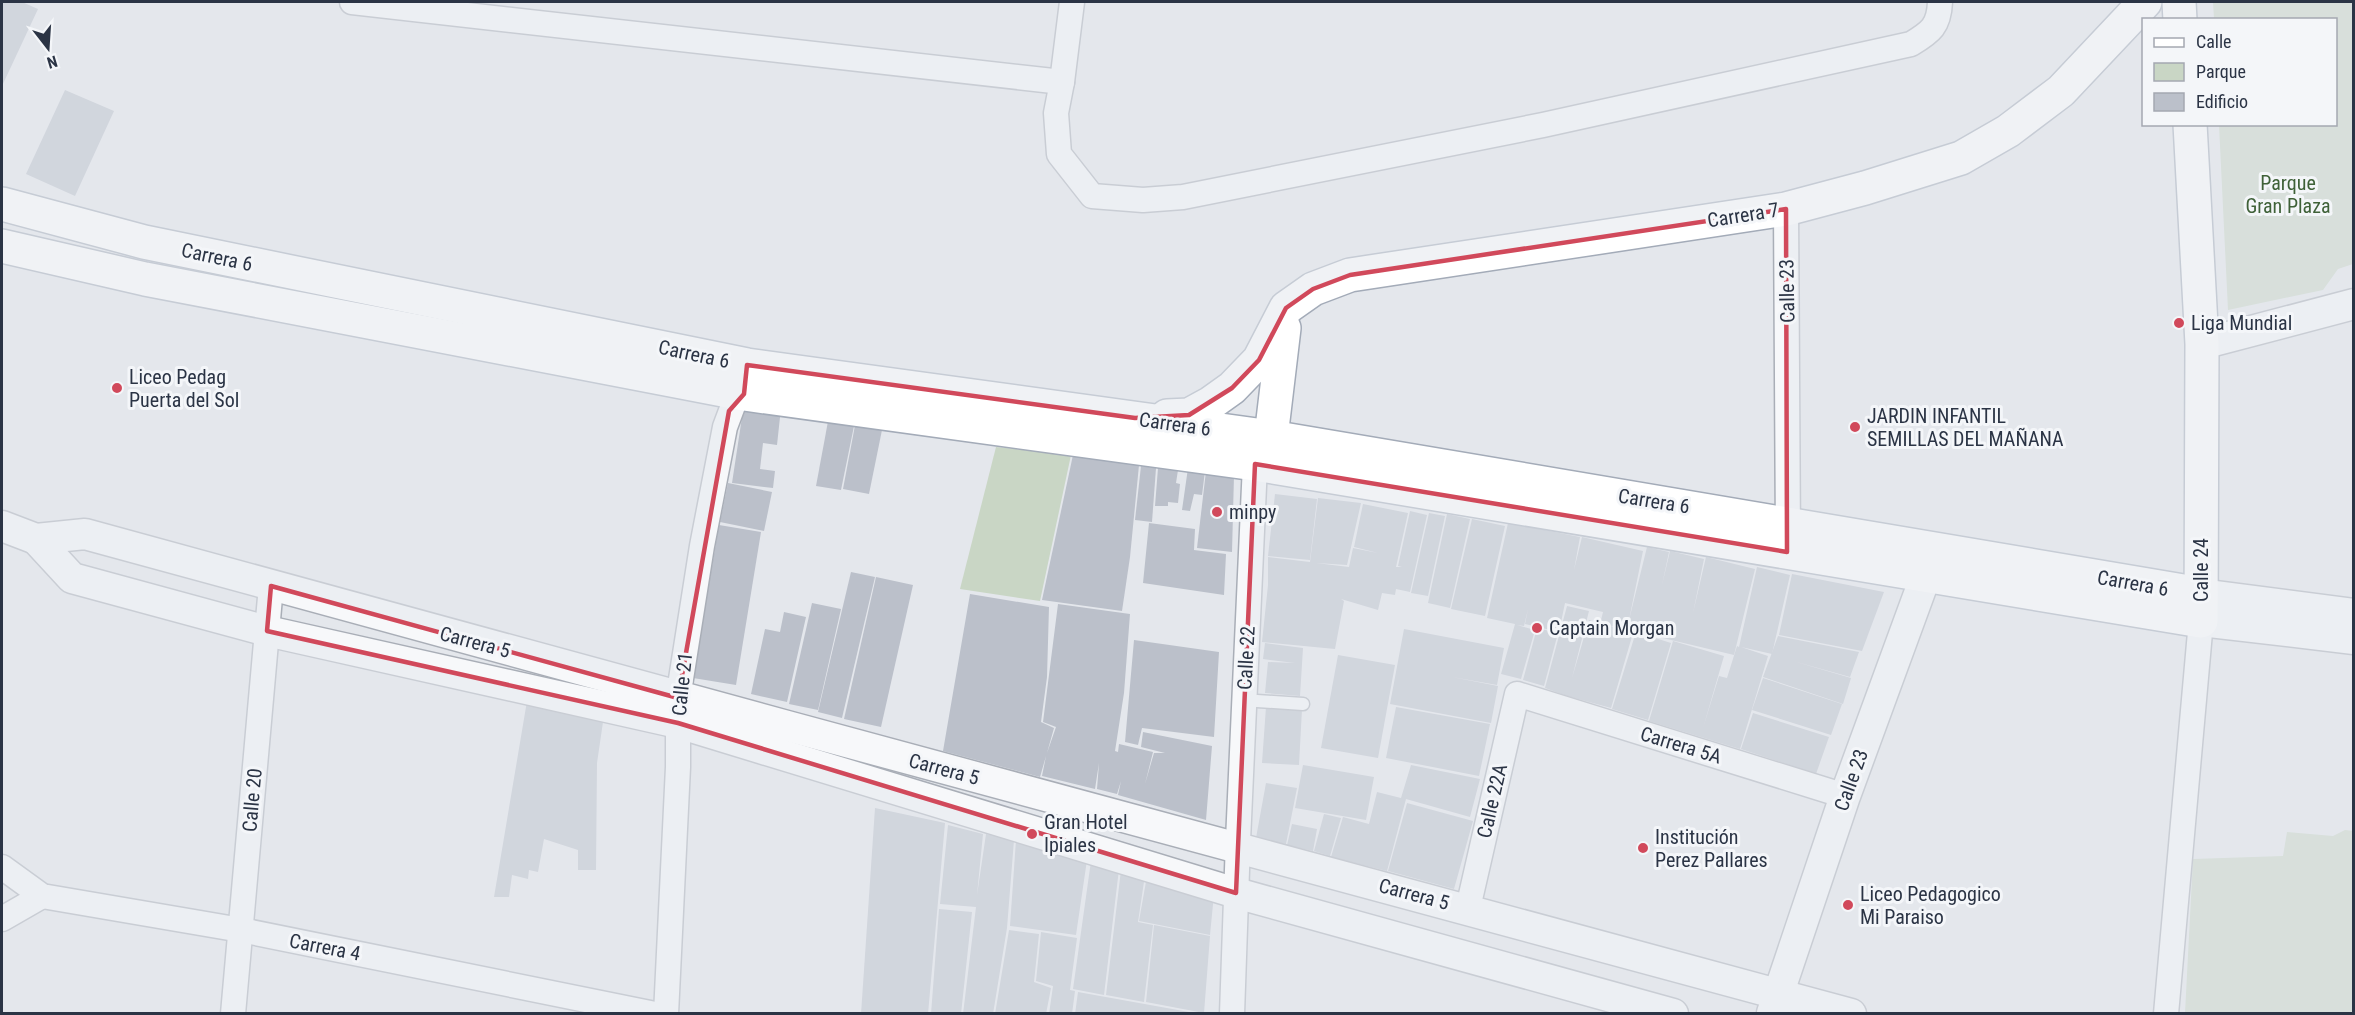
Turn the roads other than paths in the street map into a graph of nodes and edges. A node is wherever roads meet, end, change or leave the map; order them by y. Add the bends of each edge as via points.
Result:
1 (352, 2) edge
2 (1072, 2) edge
3 (1940, 2) edge
4 (2145, 2) edge
5 (2179, 2) edge
6 (2180, 18) edge
7 (1062, 82) junction
8 (2190, 126) edge
9 (2, 204) edge
10 (1786, 209) junction
11 (2, 246) edge
12 (2354, 304) edge
13 (1286, 308) junction
14 (2202, 344) junction
15 (745, 379) junction
16 (1135, 418) junction
17 (1263, 450) junction
18 (2, 526) edge
19 (1788, 538) junction
20 (36, 539) junction
21 (1930, 562) junction
22 (271, 586) junction
23 (2201, 608) junction
24 (2354, 614) edge
25 (267, 631) junction
26 (2354, 639) edge
27 (1517, 694) joint
28 (1257, 701) dead end
29 (1303, 704) dead end
30 (678, 710) junction
31 (1845, 796) junction
32 (1238, 847) junction
33 (2, 867) edge
34 (1236, 893) junction
35 (42, 896) junction
36 (1468, 908) junction
37 (2, 919) edge
38 (241, 930) junction
39 (1776, 1004) edge
40 (233, 1014) edge
41 (655, 1014) edge
42 (666, 1014) edge
43 (1232, 1014) edge
44 (1673, 1014) edge
45 (1851, 1014) edge
46 (2166, 1014) edge

1 - 7 street
2 - 7 street
3 - 7 street via 1940,16 1930,33 1911,44 1543,125 1184,197 1143,200 1092,196 1059,154 1056,113
4 - 10 main road, Carrera 7 via 2061,91 2008,132 1960,158
5 - 6 main road
8 - 14 main road, Calle 24
9 - 15 main road, Carrera 6 via 144,242
10 - 13 main road, Carrera 7 via 1350,275 1313,289
10 - 19 street, Calle 23
11 - 15 main road, Carrera 6 via 145,279
12 - 14 street
13 - 16 main road via 1259,360 1211,404 1189,415
13 - 17 main road, Calle 22
14 - 23 main road, Calle 24
15 - 16 main road, Carrera 6
15 - 17 main road, Carrera 6
15 - 30 street, Calle 21 via 725,427 702,546
16 - 17 main road, Carrera 6
17 - 19 main road, Carrera 6
17 - 32 street, Calle 22
18 - 20 street, Carrera 5
19 - 21 main road, Carrera 6
20 - 22 street, Carrera 5 via 85,534
20 - 25 street, Carrera 5 via 72,578
21 - 23 main road, Carrera 6
21 - 31 street, Calle 23
22 - 25 street, Calle 20
22 - 30 street, Carrera 5
23 - 24 street, Carrera 6
23 - 26 street, Carrera 6
23 - 46 street, Calle 24
25 - 30 street, Carrera 5
25 - 38 street, Calle 20
27 - 31 street, Carrera 5A
27 - 36 street, Calle 22A
28 - 29 lane
30 - 32 street, Carrera 5
30 - 34 street, Carrera 5
30 - 42 street, Calle 21
31 - 39 street, Calle 23
32 - 34 street, Calle 22
32 - 36 street, Carrera 5
33 - 35 street, Carrera 4
34 - 43 street, Calle 22
34 - 44 street, Carrera 5
35 - 37 street
35 - 38 street, Carrera 4
36 - 39 street, Carrera 5
38 - 40 street, Calle 20
38 - 41 street, Carrera 4
39 - 45 street, Carrera 5

